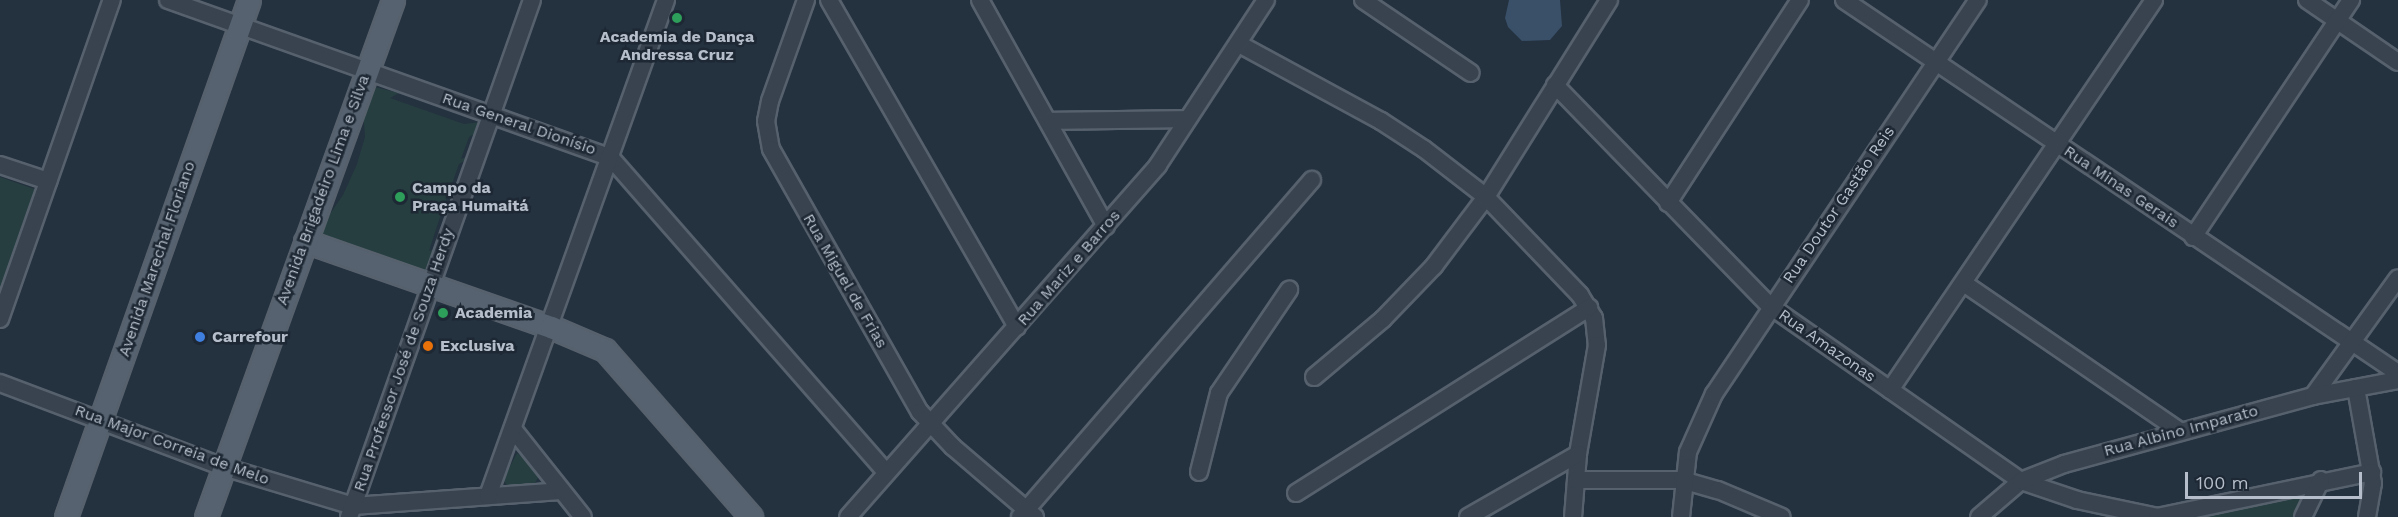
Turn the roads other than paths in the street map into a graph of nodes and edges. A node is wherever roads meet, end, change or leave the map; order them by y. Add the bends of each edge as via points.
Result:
1 (112, 0) edge
2 (168, 0) edge
3 (249, 0) edge
4 (393, 0) edge
5 (532, 0) edge
6 (666, 0) edge
7 (806, 0) edge
8 (829, 0) edge
9 (980, 0) edge
10 (1266, 0) edge
11 (1363, 0) edge
12 (1609, 0) edge
13 (1800, 0) edge
14 (1845, 0) edge
15 (1978, 0) edge
16 (2154, 0) edge
17 (2307, 0) edge
18 (2351, 0) edge
19 (2337, 21) junction
20 (240, 26) junction
21 (1239, 44) junction
22 (1937, 61) junction
23 (2398, 62) edge
24 (366, 71) junction
25 (1471, 73) dead end
26 (1555, 85) junction
27 (492, 114) junction
28 (1187, 119) junction
29 (1049, 121) junction
30 (2058, 145) junction
31 (611, 158) junction
32 (0, 165) edge
33 (1312, 180) dead end
34 (48, 181) junction
35 (1486, 197) junction
36 (1668, 203) junction
37 (1106, 226) junction
38 (2193, 237) junction
39 (305, 241) junction
40 (2398, 278) edge
41 (430, 284) junction
42 (1965, 284) junction
43 (1289, 290) dead end
44 (1770, 306) junction
45 (1589, 308) junction
46 (0, 320) edge
47 (551, 327) junction
48 (1017, 327) junction
49 (2352, 343) junction
50 (2398, 373) edge
51 (1314, 377) dead end
52 (2398, 380) edge
53 (0, 383) edge
54 (2356, 388) junction
55 (1890, 390) junction
56 (2313, 396) junction
57 (101, 419) junction
58 (929, 424) junction
59 (513, 429) junction
60 (2178, 430) junction
61 (1578, 454) junction
62 (224, 467) junction
63 (2372, 471) junction
64 (886, 472) junction
65 (1199, 472) dead end
66 (1576, 480) junction
67 (1682, 480) junction
68 (2321, 480) junction
69 (2021, 481) junction
70 (560, 491) junction
71 (1296, 493) dead end
72 (488, 496) junction
73 (351, 511) edge
74 (1028, 515) edge
75 (66, 517) edge
76 (206, 517) edge
77 (583, 517) edge
78 (751, 517) edge
79 (848, 517) edge
80 (1468, 517) edge
81 (1574, 517) edge
82 (1681, 517) edge
83 (1782, 517) edge
84 (1979, 517) edge
85 (2157, 517) edge
86 (2303, 517) edge
87 (2367, 517) edge

1 - 34 street
2 - 20 street, Rua General Dionísio
3 - 20 main road, Avenida Marechal Floriano
4 - 24 main road, Avenida Brigadeiro Lima e Silva
5 - 27 street, Rua Professor José de Souza Herdy
6 - 31 street
7 - 58 street, Rua Miguel de Frias via 770,101 766,121 771,149
8 - 48 street
9 - 29 street
10 - 21 street, Rua Mariz e Barros
11 - 25 street
12 - 26 street
13 - 36 street
14 - 22 street, Rua Minas Gerais
15 - 22 street, Rua Doutor Gastão Reis
16 - 30 street
17 - 19 street
18 - 19 street
19 - 23 street
19 - 38 street
20 - 24 street, Rua General Dionísio
20 - 57 main road, Avenida Marechal Floriano
21 - 28 street, Rua Mariz e Barros
21 - 35 street via 1400,133
22 - 30 street, Rua Minas Gerais
22 - 44 street, Rua Doutor Gastão Reis
24 - 27 street, Rua General Dionísio
24 - 39 main road, Avenida Brigadeiro Lima e Silva
26 - 35 street
26 - 36 street, Rua Amazonas
27 - 31 street, Rua General Dionísio
27 - 41 street, Rua Professor José de Souza Herdy
28 - 29 street
28 - 37 street, Rua Mariz e Barros via 1158,165
29 - 37 street
30 - 38 street, Rua Minas Gerais
30 - 42 street
31 - 47 street
31 - 64 street, Rua General Dionísio
32 - 34 street
33 - 74 street
34 - 46 street
35 - 45 street via 1566,276
35 - 51 street via 1420,282
36 - 44 street, Rua Amazonas
37 - 48 street, Rua Mariz e Barros
38 - 49 street, Rua Minas Gerais
39 - 41 main road
39 - 62 main road, Avenida Brigadeiro Lima e Silva
40 - 49 street
41 - 47 main road
41 - 73 street, Rua Professor José de Souza Herdy
42 - 55 street
42 - 60 street
43 - 65 street via 1219,393
44 - 55 street, Rua Amazonas
44 - 67 street, Rua Doutor Gastão Reis via 1700,421
45 - 61 street via 1597,326 1597,345
45 - 71 street
47 - 59 street
47 - 78 main road via 594,344 615,358
48 - 58 street, Rua Mariz e Barros
49 - 50 street, Rua Minas Gerais
49 - 56 street
52 - 54 street, Rua Albino Imparato
53 - 57 street, Rua Major Correia de Melo
54 - 56 street, Rua Albino Imparato
54 - 63 street
55 - 69 street, Rua Amazonas
56 - 60 street, Rua Albino Imparato
57 - 62 street, Rua Major Correia de Melo
57 - 75 main road, Avenida Marechal Floriano
58 - 64 street, Rua Mariz e Barros
58 - 74 street, Rua Miguel de Frias
59 - 70 street
59 - 72 street
60 - 69 street, Rua Albino Imparato via 2102,451
61 - 66 street
61 - 80 street
62 - 73 street, Rua Major Correia de Melo
62 - 76 main road, Avenida Brigadeiro Lima e Silva
63 - 68 street, Rua Amazonas
63 - 87 street via 2374,497
64 - 79 street, Rua Mariz e Barros
66 - 67 street
66 - 81 street
67 - 82 street, Rua Doutor Gastão Reis
67 - 83 street via 1718,490
68 - 85 street, Rua Amazonas
68 - 86 street
69 - 84 street, Rua Albino Imparato
69 - 85 street, Rua Amazonas via 2077,500
70 - 72 street, Rua Major Correia de Melo
70 - 77 street
72 - 73 street, Rua Major Correia de Melo

